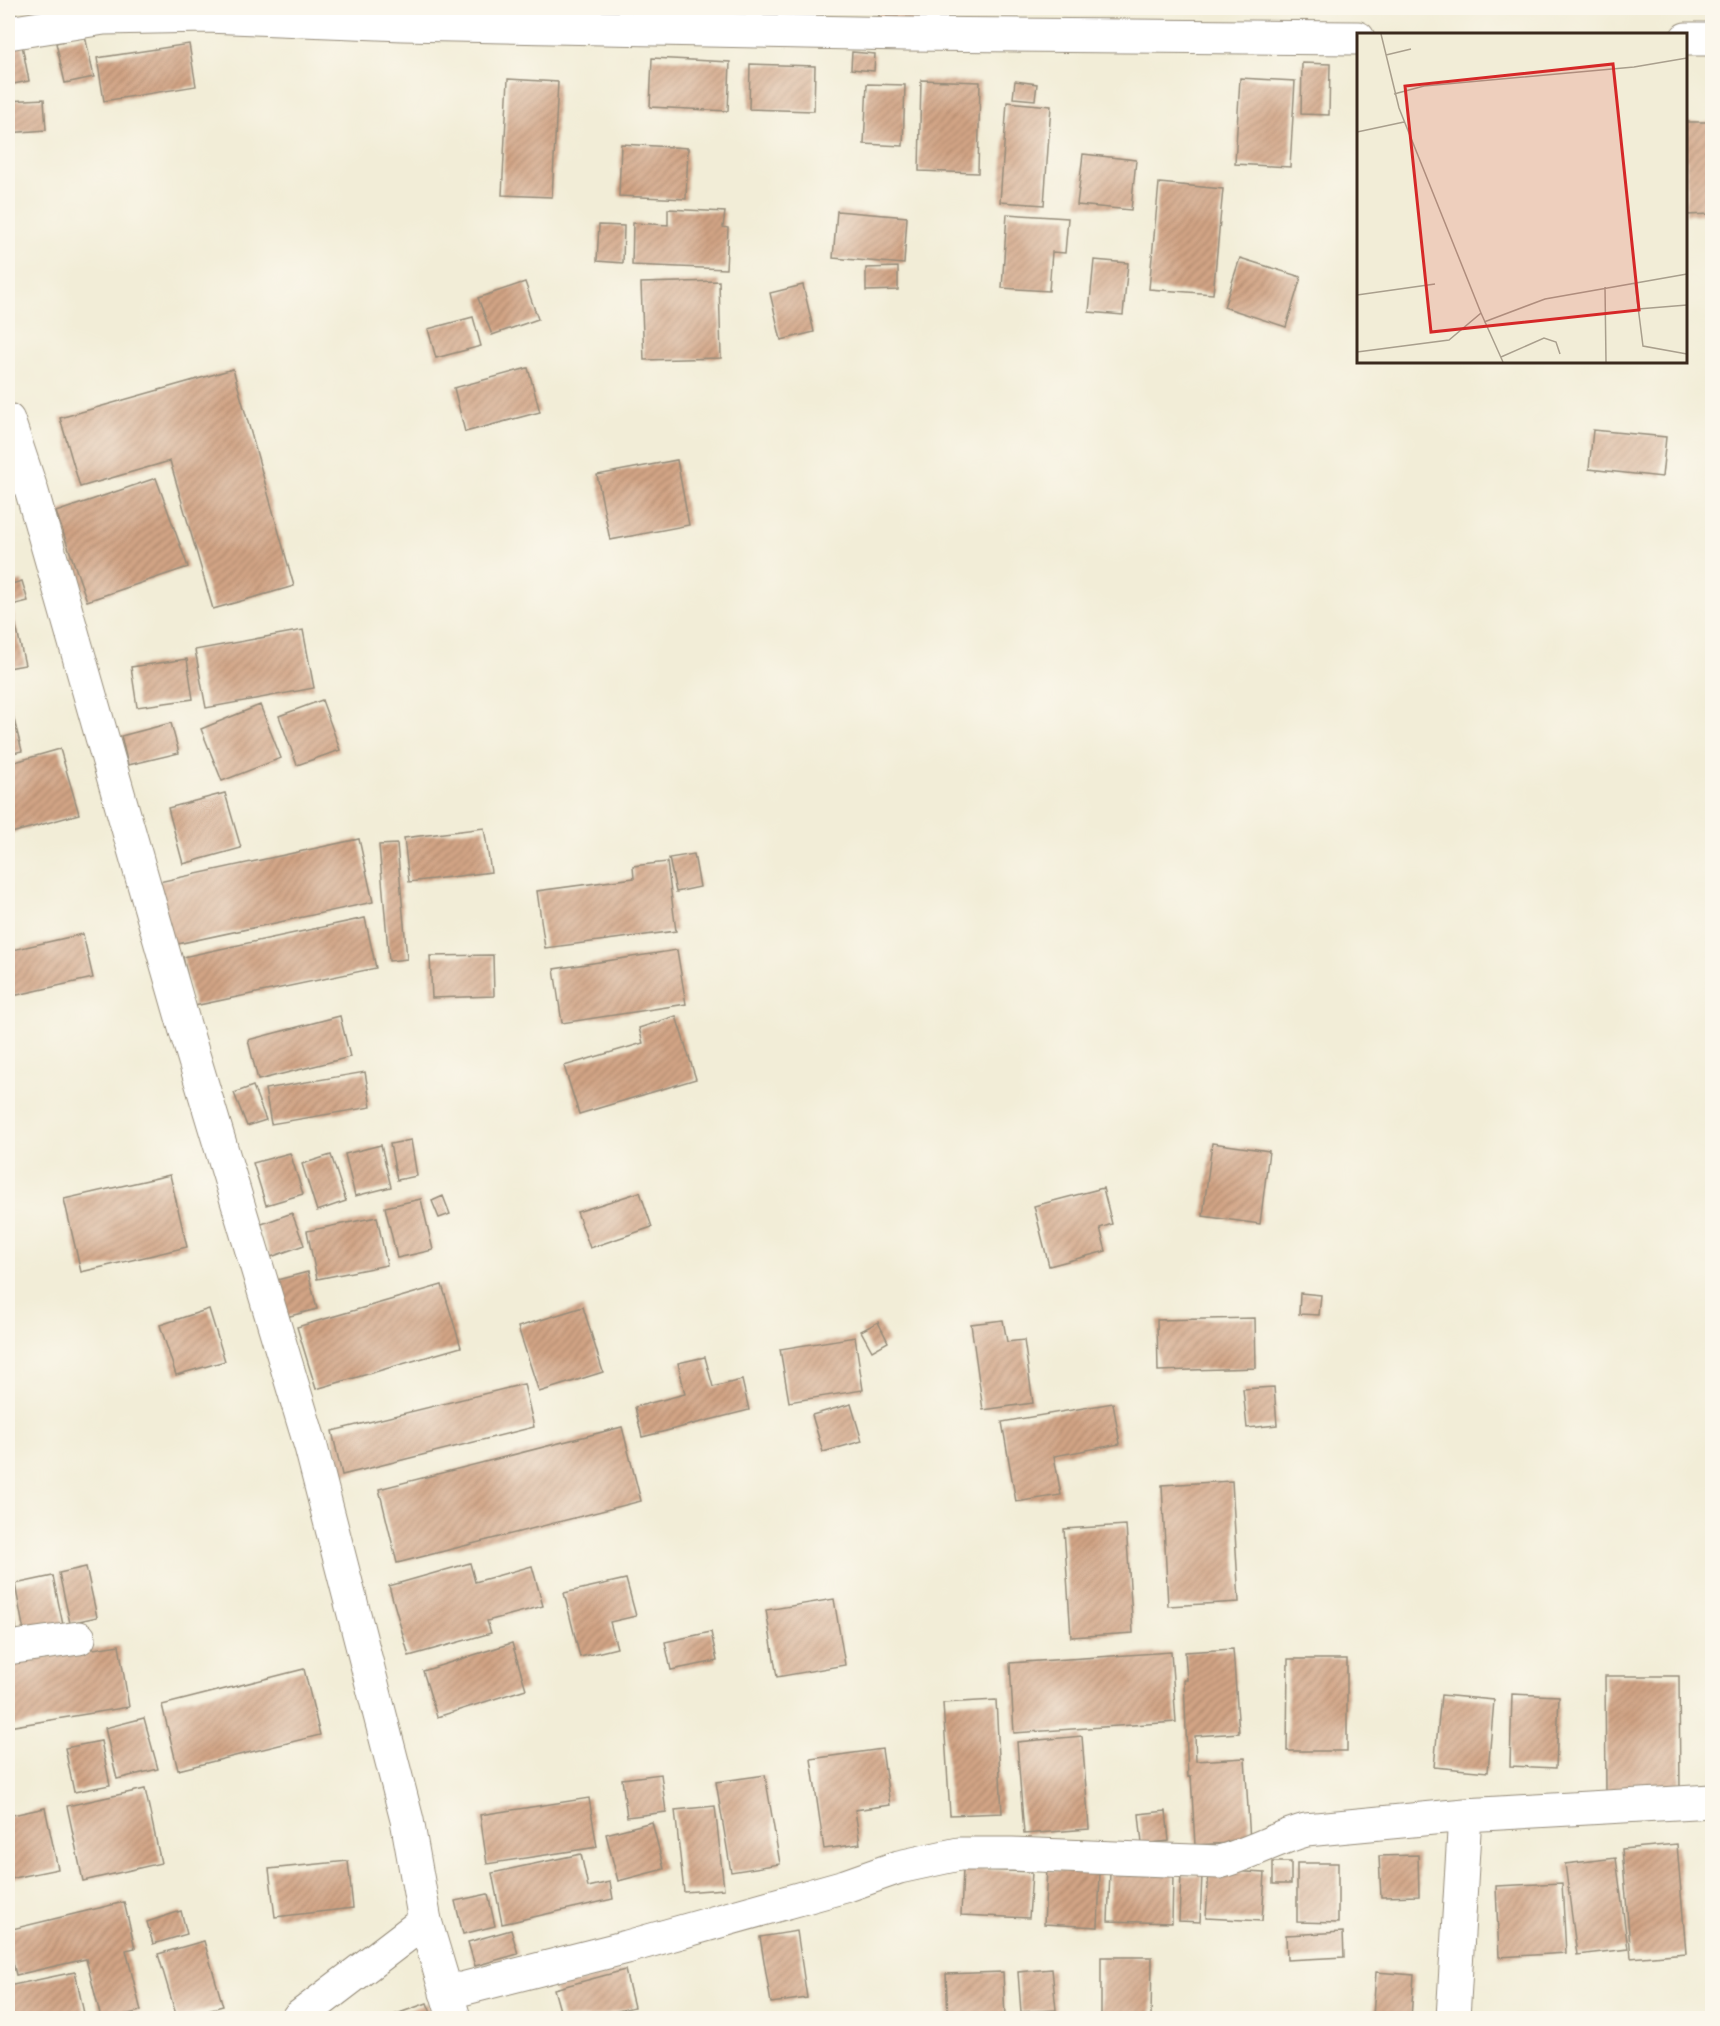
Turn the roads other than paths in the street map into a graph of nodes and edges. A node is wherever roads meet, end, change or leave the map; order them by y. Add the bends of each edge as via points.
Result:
1 (8, 33) edge
2 (1357, 38) edge
3 (1687, 39) edge
4 (1713, 39) edge
5 (8, 420) edge
6 (79, 1638) dead end
7 (8, 1648) edge
8 (1713, 1801) edge
9 (1465, 1815) junction
10 (425, 1921) junction
11 (450, 2006) edge
12 (298, 2019) edge
13 (1453, 2019) edge

1 - 2 main road via 104,18 206,16 414,24
3 - 4 main road
5 - 10 main road via 311,1447 407,1820
6 - 7 main road
8 - 9 main road
9 - 11 main road via 1306,1830 1219,1862 1012,1854 959,1854 927,1860 650,1940
9 - 13 main road
10 - 11 main road
10 - 12 main road

